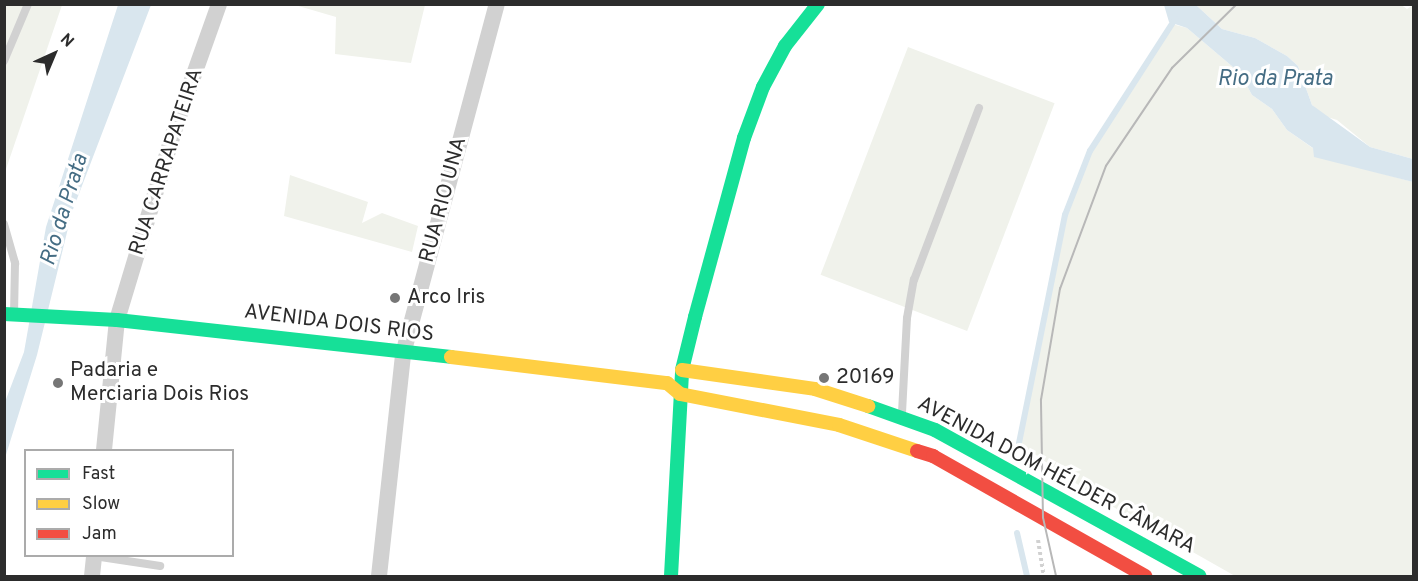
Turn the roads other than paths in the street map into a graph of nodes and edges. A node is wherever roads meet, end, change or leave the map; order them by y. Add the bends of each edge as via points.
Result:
1 (28, 4) edge
2 (219, 4) edge
3 (497, 4) edge
4 (818, 4) edge
5 (4, 61) edge
6 (979, 108) dead end
7 (4, 224) edge
8 (15, 314) edge
9 (117, 320) junction
10 (403, 354) junction
11 (682, 370) junction
12 (667, 383) junction
13 (680, 394) junction
14 (902, 417) junction
15 (104, 449) edge
16 (94, 557) edge
17 (101, 557) edge
18 (160, 566) dead end
19 (92, 576) edge
20 (379, 576) edge
21 (671, 576) edge
22 (1145, 576) edge
23 (1198, 576) edge

1 - 5 lane
2 - 9 street, RUA CARRAPATEIRA via 176,125
3 - 10 street, RUA RIO UNA
4 - 11 main road via 785,46 763,87 744,138
6 - 14 lane via 914,280 907,318
7 - 8 lane via 15,263
8 - 9 main road, AVENIDA DOIS RIOS
9 - 10 main road, AVENIDA DOIS RIOS
9 - 15 street, RUA CARRAPATEIRA
10 - 12 main road, AVENIDA DOIS RIOS
10 - 20 street, RUA RIO UNA
11 - 12 main road
11 - 13 main road
11 - 14 main road, AVENIDA DOM HÉLDER CÂMARA via 815,389
12 - 13 main road
13 - 21 main road
13 - 22 main road, AVENIDA DOM HÉLDER CÂMARA via 839,425 933,456
14 - 23 main road, AVENIDA DOM HÉLDER CÂMARA via 935,430
16 - 19 street
17 - 18 lane

